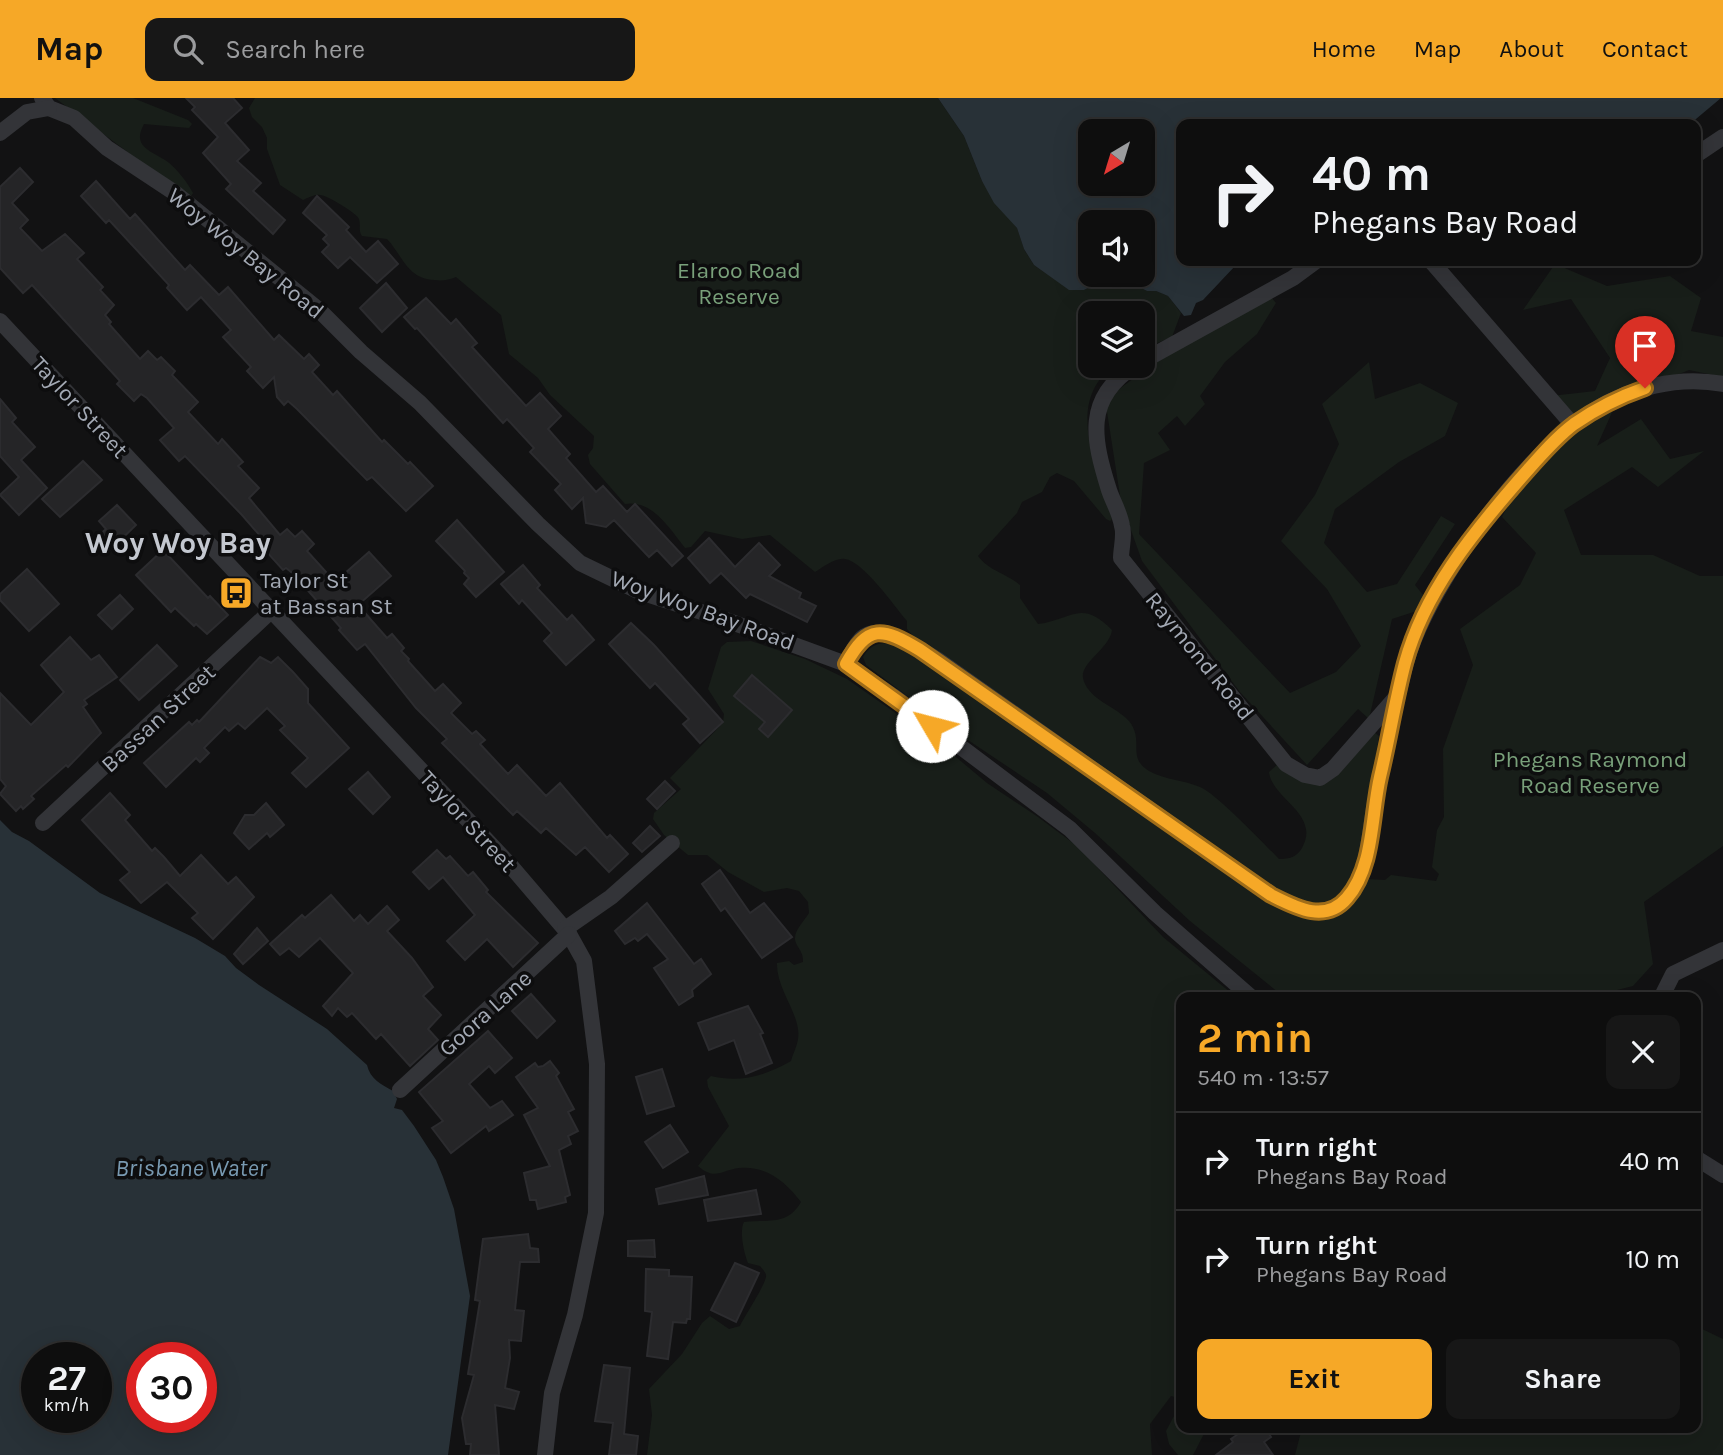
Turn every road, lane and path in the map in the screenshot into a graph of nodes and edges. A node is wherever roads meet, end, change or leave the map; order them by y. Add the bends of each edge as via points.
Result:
1 (45, 103) edge
2 (0, 133) edge
3 (1723, 137) edge
4 (1701, 152) edge
5 (1309, 266) edge
6 (1435, 266) edge
7 (0, 321) edge
8 (1155, 354) edge
9 (1122, 378) edge
10 (1723, 384) edge
11 (1573, 425) junction
12 (271, 611) junction
13 (846, 664) junction
14 (1400, 693) junction
15 (43, 823) dead end
16 (672, 843) dead end
17 (567, 932) junction
18 (1723, 950) edge
19 (1245, 992) edge
20 (1664, 992) edge
21 (400, 1090) dead end
22 (1701, 1161) edge
23 (1723, 1175) edge
24 (545, 1455) edge

1 - 2 street
1 - 13 street, Woy Woy Bay Road via 74,118 107,148 175,193 319,310 420,402 580,563 640,592
3 - 4 street
5 - 8 street
6 - 11 street
7 - 12 street, Taylor Street
9 - 14 street, Raymond Road via 1102,397 1096,422 1109,490 1123,527 1121,558 1286,764 1320,778
10 - 11 street via 1695,380 1645,388 1613,399
11 - 14 street via 1533,464 1461,551 1422,619
12 - 15 street, Bassan Street
12 - 17 street, Taylor Street via 510,865
13 - 14 street via 872,633 902,639 1271,895 1302,910 1329,912 1346,900 1367,857
13 - 19 street, Woy Woy Bay Road via 1070,829 1155,913
16 - 17 street, Goora Lane
17 - 21 street, Goora Lane
17 - 24 street, Taylor Street via 587,967 595,1044 596,1213 575,1315 552,1393
18 - 20 street via 1673,974
22 - 23 street

